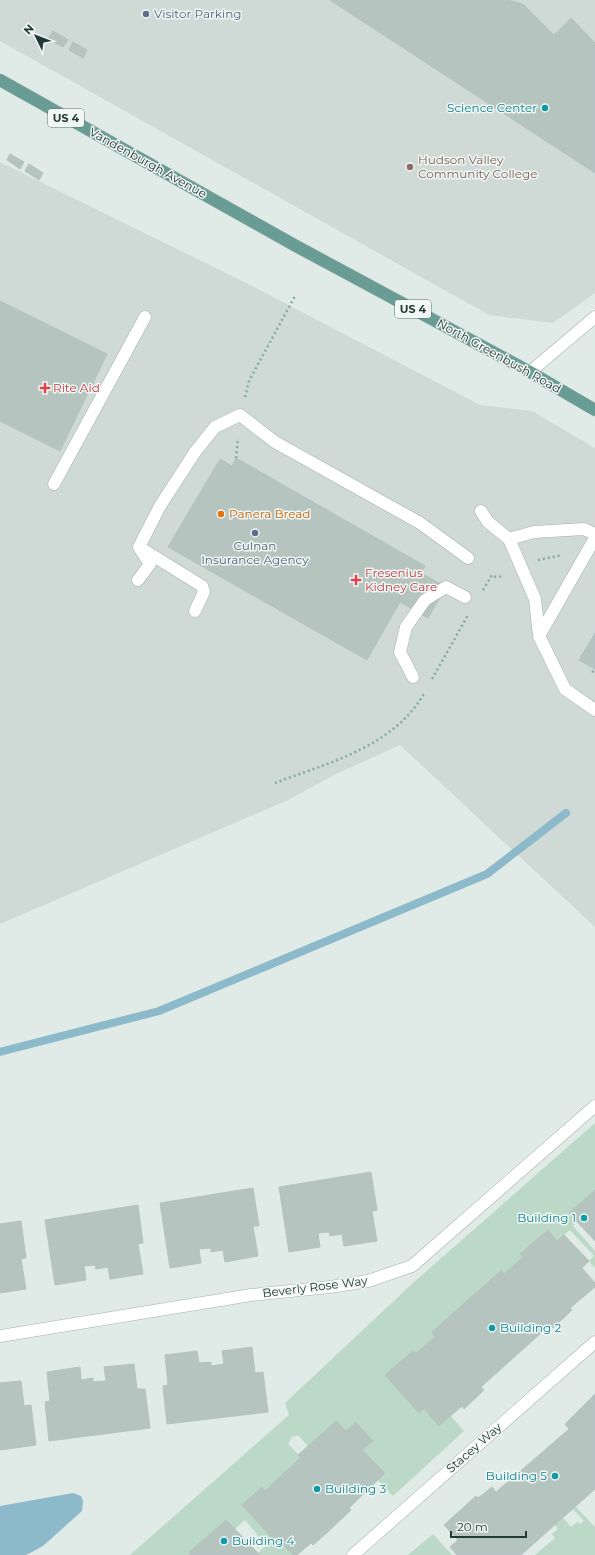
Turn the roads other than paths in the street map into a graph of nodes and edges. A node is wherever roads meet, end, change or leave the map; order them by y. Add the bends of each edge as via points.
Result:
1 (0, 80) edge
2 (296, 246) joint
3 (144, 317) dead end
4 (595, 317) edge
5 (530, 372) junction
6 (595, 410) edge
7 (54, 484) dead end
8 (481, 511) dead end
9 (595, 534) edge
10 (595, 538) edge
11 (509, 539) junction
12 (139, 546) junction
13 (468, 558) dead end
14 (138, 580) dead end
15 (465, 597) dead end
16 (195, 611) dead end
17 (540, 636) junction
18 (413, 677) dead end
19 (595, 710) edge
20 (595, 1106) edge
21 (0, 1336) edge
22 (595, 1342) edge
23 (353, 1555) edge

1 - 2 main road, Vandenburgh Avenue / US 4
2 - 5 main road, North Greenbush Road / US 4
3 - 7 street
4 - 5 street
5 - 6 main road, North Greenbush Road / US 4
8 - 11 street via 488,522
9 - 11 street via 584,529 534,532
10 - 17 street
11 - 17 street via 535,599
12 - 13 street via 160,506 195,452 215,427 240,415 275,442 420,522
12 - 14 street via 150,564
12 - 16 street via 202,586 204,592
15 - 18 street via 446,587 425,600 406,627 400,652
17 - 19 street via 565,689
20 - 21 street, Beverly Rose Way via 412,1266 368,1281 330,1288 251,1295
22 - 23 street, Stacey Way

